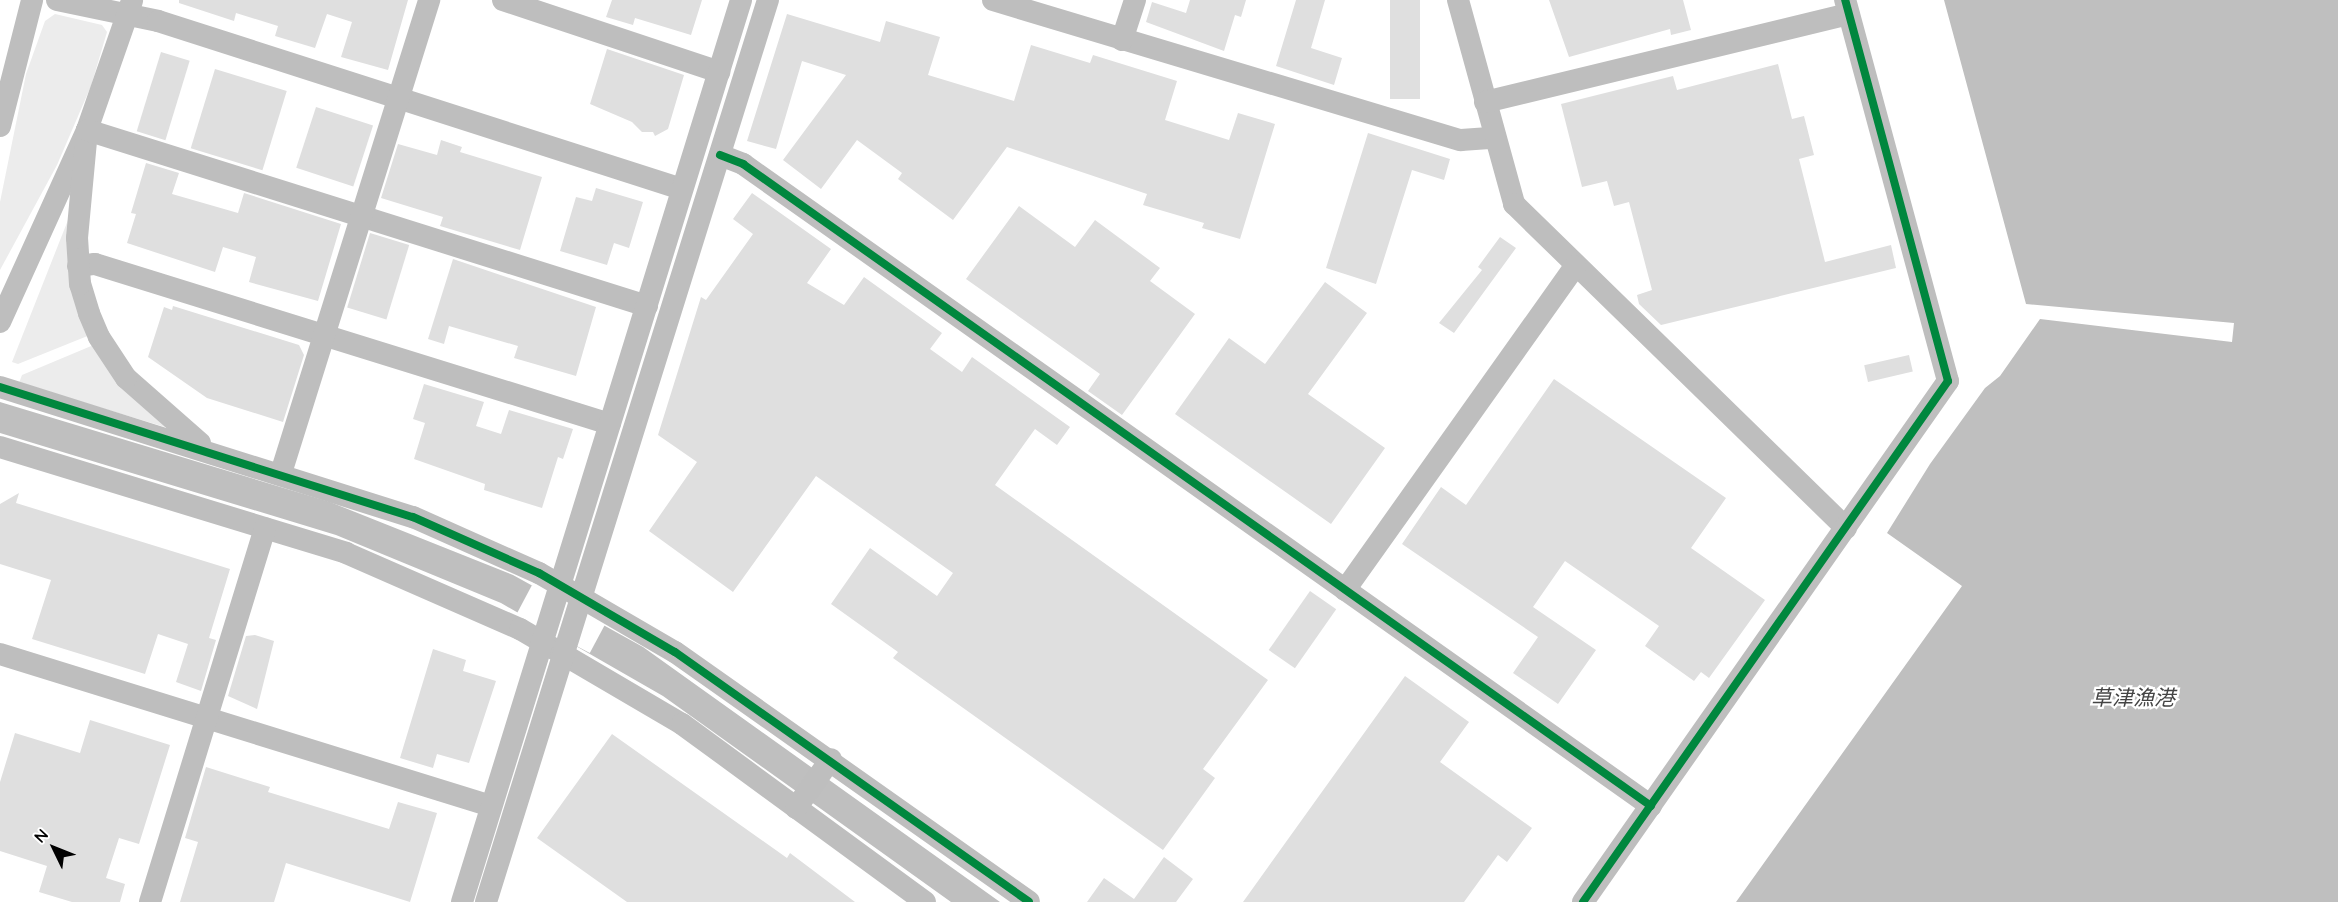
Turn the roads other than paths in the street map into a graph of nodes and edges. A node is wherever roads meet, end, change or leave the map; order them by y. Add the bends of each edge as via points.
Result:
1 (32, 0) edge
2 (57, 0) edge
3 (429, 0) edge
4 (504, 0) edge
5 (741, 0) edge
6 (768, 0) edge
7 (993, 0) edge
8 (1134, 0) edge
9 (1458, 0) edge
10 (130, 5) edge
11 (1846, 7) edge
12 (1122, 40) junction
13 (719, 72) junction
14 (399, 95) junction
15 (1485, 102) junction
16 (0, 126) edge
17 (87, 130) junction
18 (1493, 138) junction
19 (720, 155) junction
20 (682, 189) junction
21 (363, 214) junction
22 (78, 266) junction
23 (1575, 266) junction
24 (647, 306) junction
25 (0, 322) edge
26 (324, 335) junction
27 (0, 387) edge
28 (610, 424) junction
29 (0, 447) edge
30 (208, 450) junction
31 (281, 473) junction
32 (265, 528) junction
33 (1846, 528) junction
34 (1345, 590) junction
35 (558, 591) junction
36 (579, 603) junction
37 (545, 635) junction
38 (566, 646) junction
39 (0, 654) edge
40 (207, 718) junction
41 (827, 765) junction
42 (800, 803) junction
43 (491, 806) junction
44 (1651, 806) junction
45 (150, 902) edge
46 (462, 902) edge
47 (486, 902) edge
48 (925, 902) edge
49 (1029, 902) edge
50 (1583, 902) edge

1 - 16 street
2 - 10 street
3 - 14 street
4 - 13 street
5 - 13 street
6 - 19 street
7 - 12 street
8 - 12 street
9 - 15 street
10 - 14 street
10 - 17 street
11 - 15 street
11 - 33 street via 1948,381
12 - 18 street via 1461,140
13 - 20 street
14 - 20 street
14 - 21 street
15 - 18 street
17 - 21 street
17 - 22 street
17 - 25 street
18 - 23 street via 1514,204
19 - 34 street via 743,164
19 - 36 street
20 - 24 street
21 - 24 street
21 - 26 street
22 - 26 street via 95,264
22 - 30 street via 89,313 111,358 152,404
23 - 33 street
23 - 34 street
24 - 28 street
26 - 28 street
26 - 31 street
27 - 30 street
28 - 35 street
29 - 32 street
30 - 31 street
31 - 35 street via 413,518
32 - 37 street via 407,577
32 - 40 street
33 - 44 street
34 - 44 street
35 - 36 street
35 - 37 street
36 - 38 street
36 - 41 street via 675,652
37 - 38 street
37 - 43 street
38 - 42 street
38 - 47 street
39 - 40 street
40 - 43 street
40 - 45 street
41 - 42 street
41 - 49 street
42 - 48 street
43 - 46 street
44 - 50 street

